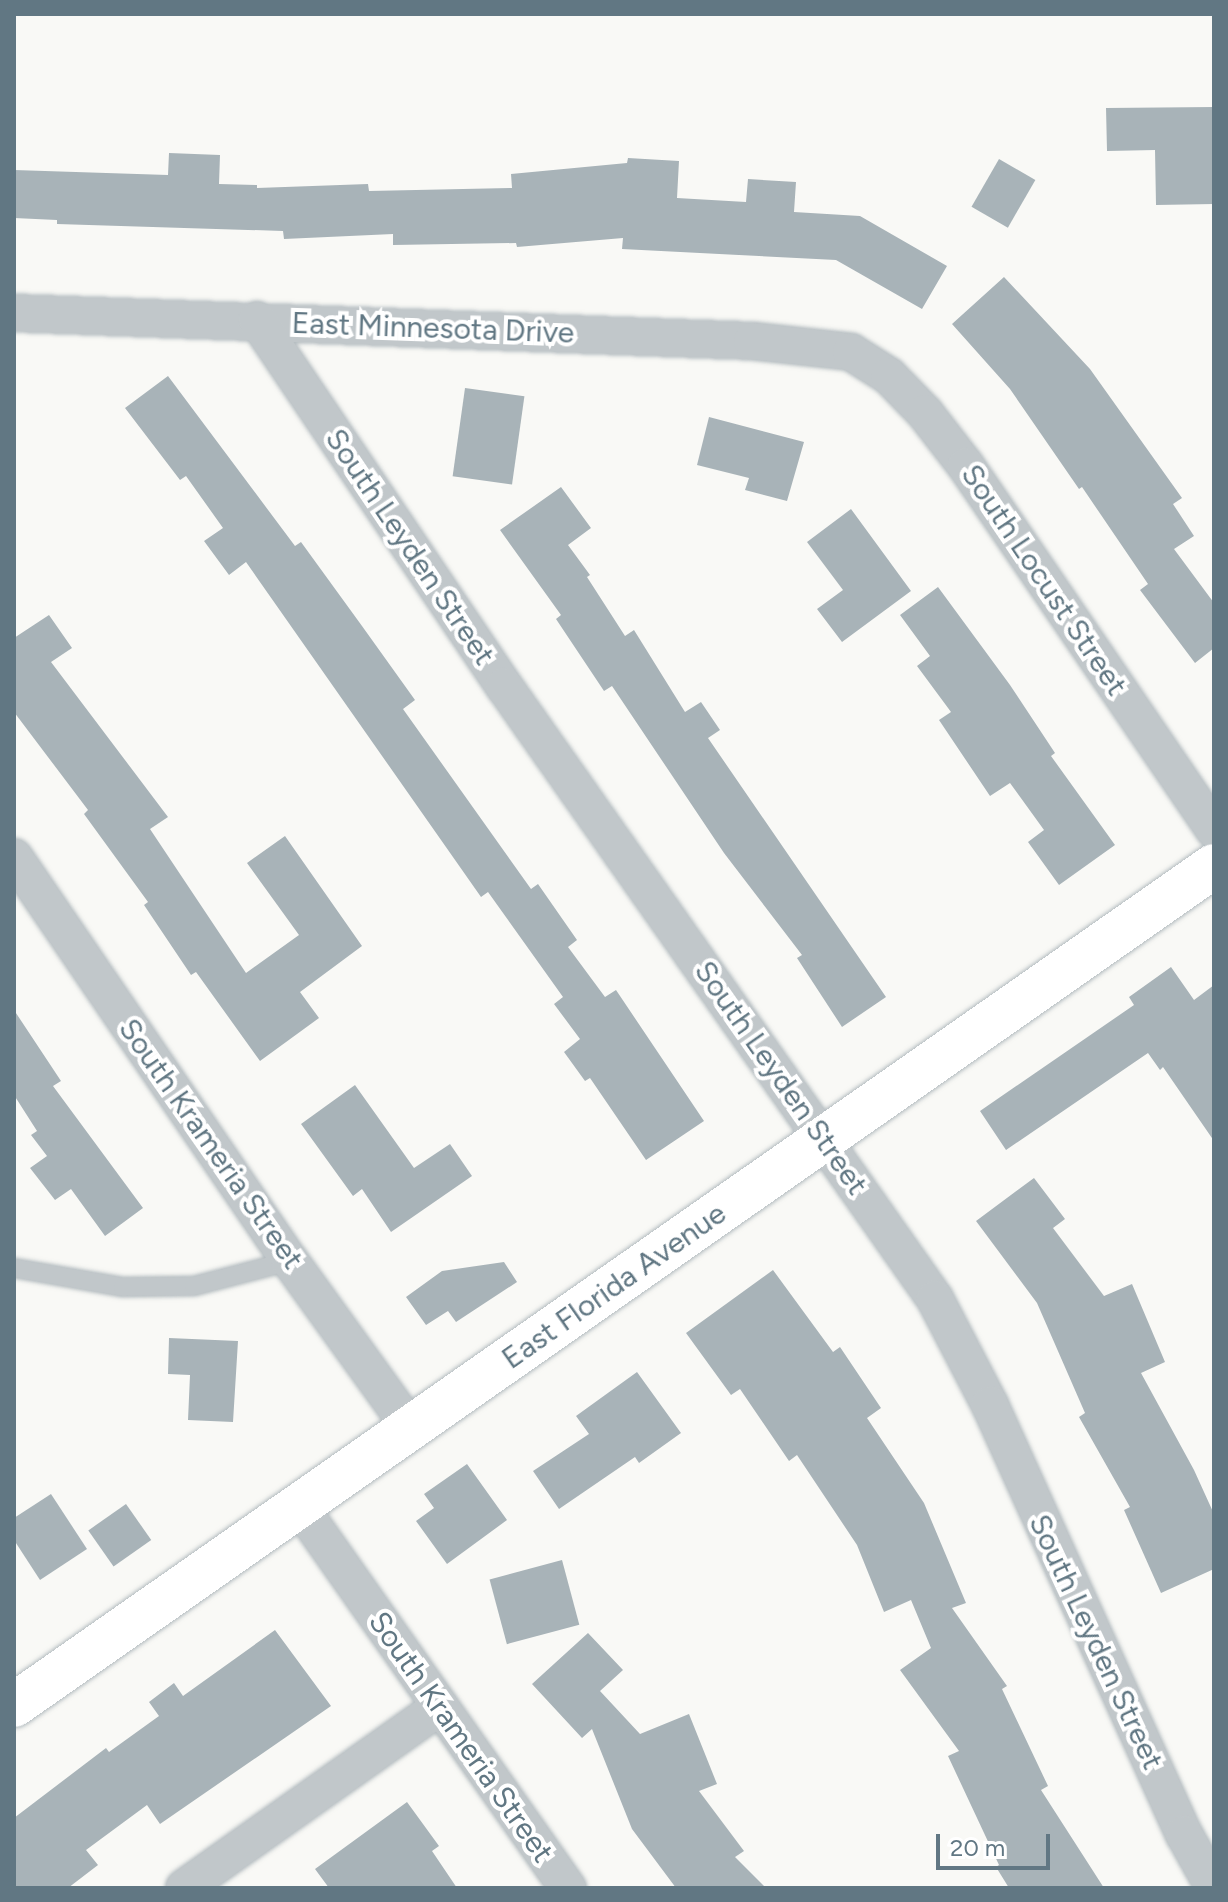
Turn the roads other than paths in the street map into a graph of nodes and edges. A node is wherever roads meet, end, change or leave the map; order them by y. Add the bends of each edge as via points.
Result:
1 (14, 313) edge
2 (257, 320) junction
3 (851, 352) joint
4 (1214, 829) edge
5 (14, 857) edge
6 (1214, 866) edge
7 (823, 1138) junction
8 (290, 1261) junction
9 (14, 1268) edge
10 (411, 1429) junction
11 (300, 1507) junction
12 (14, 1705) edge
13 (440, 1707) junction
14 (184, 1888) edge
15 (568, 1888) edge
16 (1214, 1888) edge

1 - 2 street, East Minnesota Drive
2 - 3 street, East Minnesota Drive via 752,341
2 - 7 street, South Leyden Street via 504,686
3 - 4 street, South Locust Street via 889,376 966,466
5 - 8 street, South Krameria Street
6 - 7 street, East Florida Avenue
7 - 10 street, East Florida Avenue
7 - 16 street, South Leyden Street via 935,1299 962,1347 1184,1834
8 - 9 lane via 194,1286 123,1287
8 - 10 street, South Krameria Street
10 - 11 street, East Florida Avenue
11 - 12 street, East Florida Avenue
11 - 13 street, South Krameria Street
13 - 14 street
13 - 15 street, South Krameria Street

